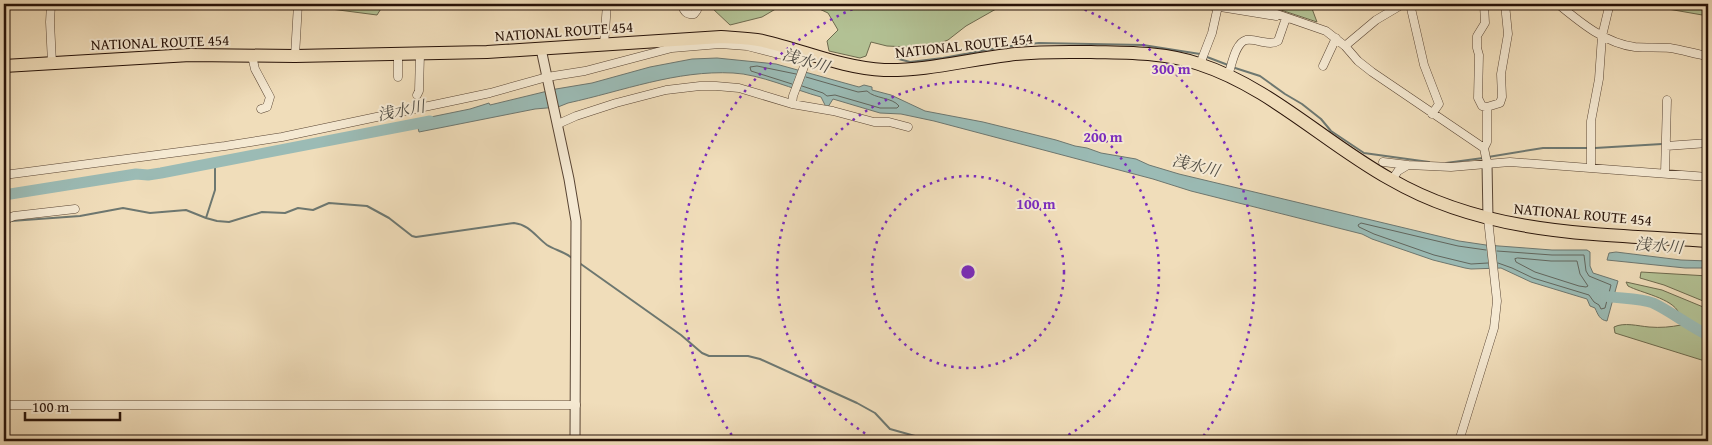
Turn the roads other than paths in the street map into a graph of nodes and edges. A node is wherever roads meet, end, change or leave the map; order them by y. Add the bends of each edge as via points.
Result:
1 (51, 4) edge
2 (298, 4) edge
3 (606, 4) edge
4 (681, 4) edge
5 (690, 4) edge
6 (1202, 4) edge
7 (1248, 4) edge
8 (1403, 4) edge
9 (1410, 4) edge
10 (1484, 4) edge
11 (1505, 4) edge
12 (1558, 4) edge
13 (1218, 6) junction
14 (1609, 7) dead end
15 (1288, 18) junction
16 (1602, 36) junction
17 (1336, 38) junction
18 (604, 45) junction
19 (1345, 46) junction
20 (541, 49) junction
21 (420, 54) junction
22 (398, 55) junction
23 (252, 56) junction
24 (295, 56) junction
25 (1708, 56) edge
26 (807, 60) junction
27 (52, 63) junction
28 (1200, 64) junction
29 (4, 66) edge
30 (1323, 66) dead end
31 (1228, 75) junction
32 (398, 76) dead end
33 (548, 79) junction
34 (417, 95) dead end
35 (792, 100) junction
36 (1667, 100) dead end
37 (1487, 107) junction
38 (261, 109) dead end
39 (1432, 114) junction
40 (557, 120) junction
41 (908, 127) dead end
42 (1708, 143) edge
43 (1666, 146) junction
44 (1484, 148) junction
45 (1383, 162) dead end
46 (1487, 163) junction
47 (1408, 165) junction
48 (1591, 168) junction
49 (1665, 173) junction
50 (4, 175) edge
51 (1708, 176) edge
52 (1391, 180) junction
53 (75, 209) dead end
54 (1488, 219) junction
55 (4, 220) edge
56 (1708, 240) edge
57 (4, 405) edge
58 (576, 406) junction
59 (575, 441) edge
60 (1458, 441) edge

1 - 27 street
2 - 24 street
3 - 18 street
4 - 5 street via 689,15 697,10
6 - 13 street
7 - 15 street
8 - 19 street via 1376,20
9 - 39 street via 1424,65 1438,104
10 - 37 street via 1485,23 1477,42 1478,98 1482,106
11 - 37 street via 1508,34 1502,97 1500,103
12 - 16 street
13 - 15 street
13 - 28 street
14 - 16 street
15 - 17 street via 1326,31
15 - 31 street via 1275,43 1245,40 1239,45
16 - 25 street via 1635,47 1671,48
16 - 48 street via 1599,79 1591,121
17 - 19 street
17 - 30 street
18 - 20 highway, NATIONAL ROUTE 454
18 - 26 highway, NATIONAL ROUTE 454 via 741,38 769,43
19 - 39 street via 1372,72
20 - 21 highway, NATIONAL ROUTE 454
20 - 33 street
21 - 22 highway, NATIONAL ROUTE 454
21 - 34 street
22 - 24 highway, NATIONAL ROUTE 454
22 - 32 street
23 - 24 highway, NATIONAL ROUTE 454
23 - 27 highway, NATIONAL ROUTE 454 via 161,55
23 - 38 street via 270,97 267,107
26 - 28 highway, NATIONAL ROUTE 454 via 904,70 1012,54 1074,52 1145,54
26 - 33 street via 747,46 691,46
26 - 35 street
27 - 29 highway, NATIONAL ROUTE 454
28 - 31 highway, NATIONAL ROUTE 454
31 - 52 highway, NATIONAL ROUTE 454 via 1266,96
33 - 40 street
33 - 50 street via 282,137
35 - 40 street via 740,88 700,86 666,90
35 - 41 street via 820,110
36 - 43 street
37 - 44 street
39 - 44 street
40 - 58 street via 576,221
42 - 43 street
43 - 49 street
44 - 46 street
45 - 47 street
46 - 47 street via 1451,167
46 - 48 street
46 - 54 street
47 - 52 street
48 - 49 street
49 - 51 street
52 - 54 highway, NATIONAL ROUTE 454 via 1452,208
53 - 55 street
54 - 56 highway, NATIONAL ROUTE 454 via 1569,232
54 - 60 street via 1497,301 1494,328
57 - 58 street
58 - 59 street

